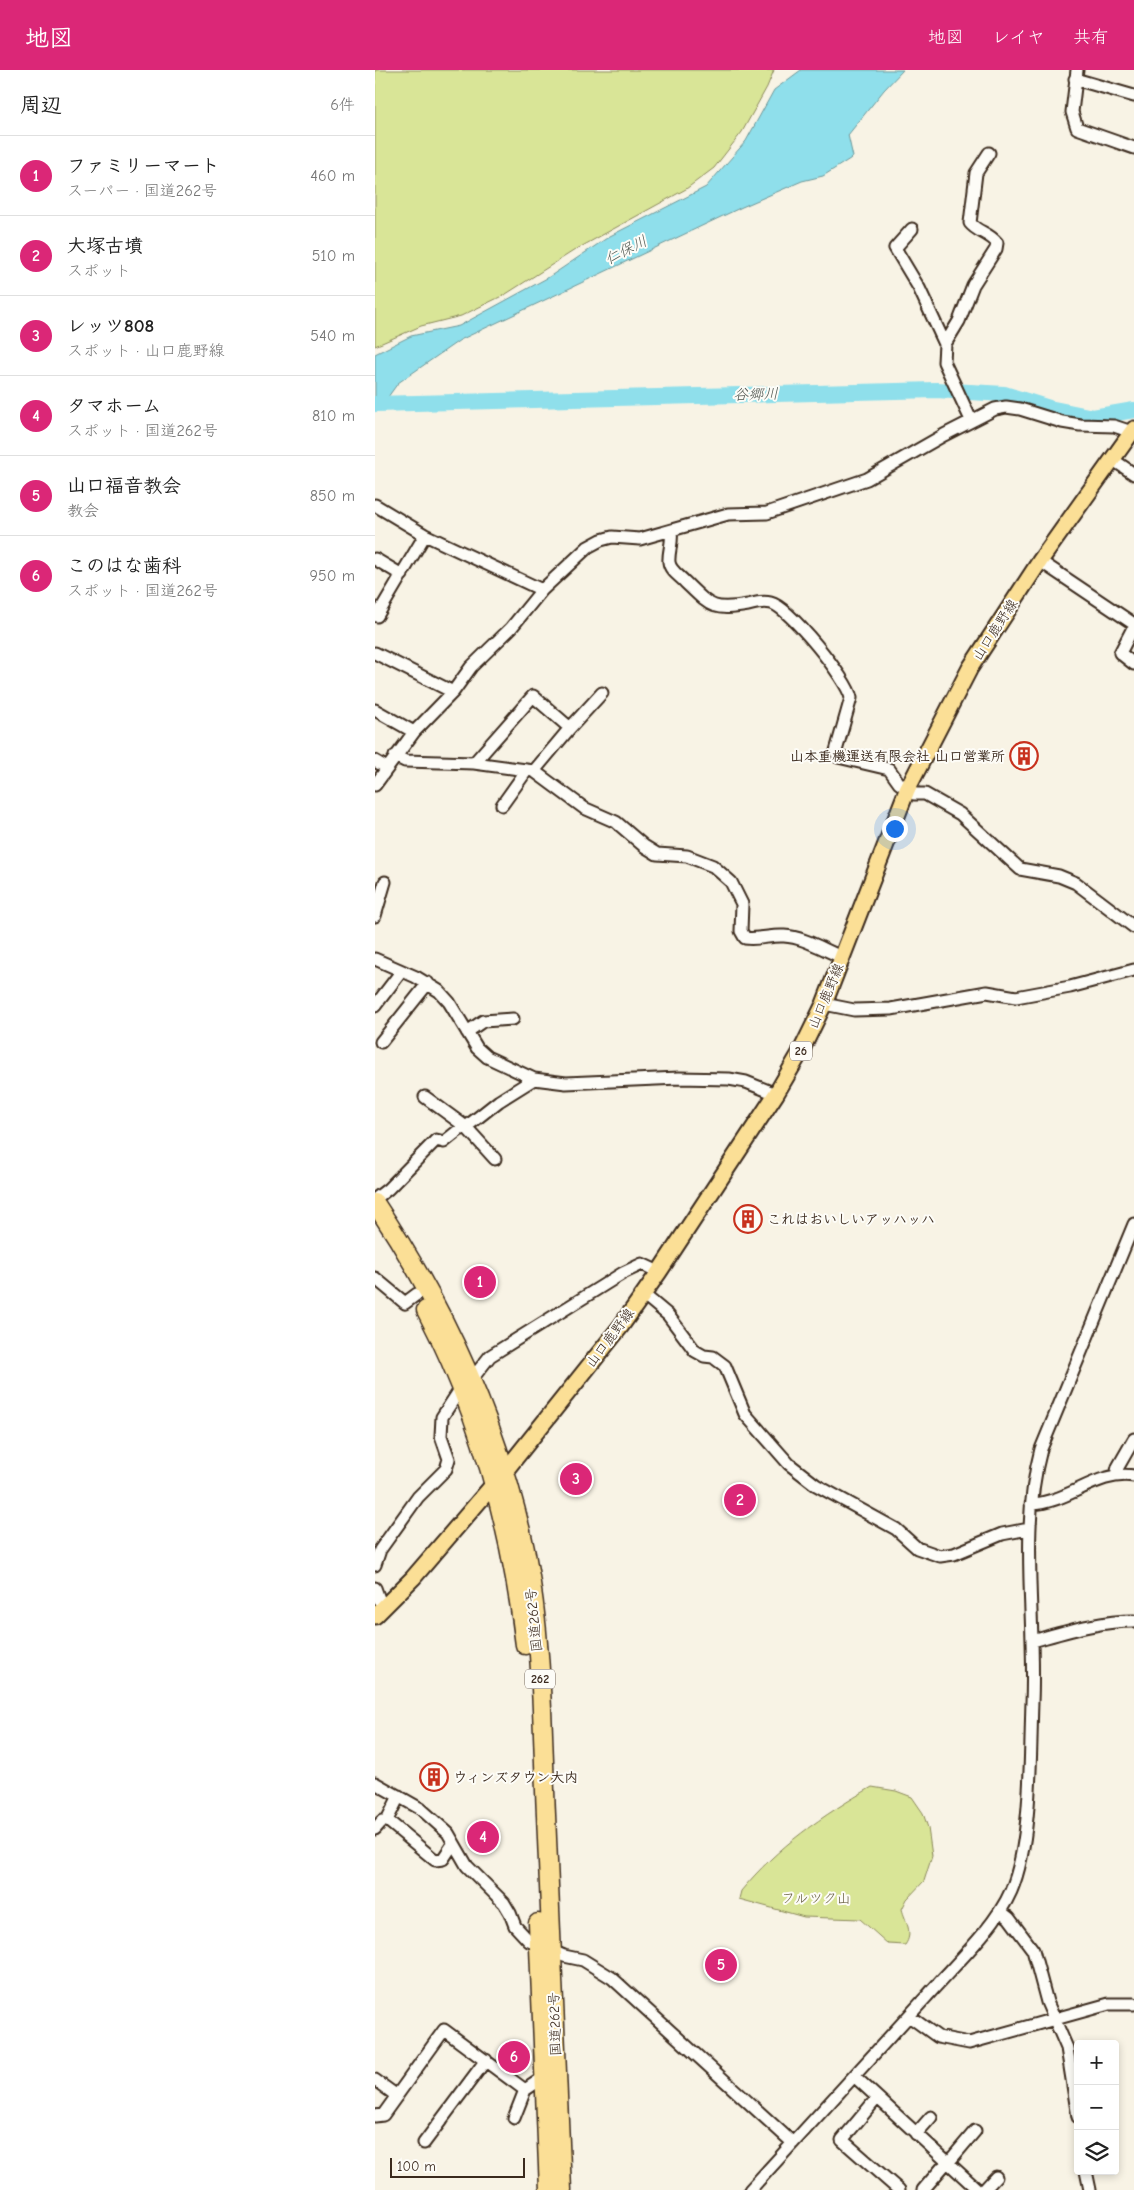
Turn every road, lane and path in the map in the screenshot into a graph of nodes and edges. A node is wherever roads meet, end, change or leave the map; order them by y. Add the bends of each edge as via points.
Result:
1 (1076, 75) edge
2 (1134, 96) edge
3 (1134, 148) edge
4 (989, 153) dead end
5 (912, 229) dead end
6 (945, 344) junction
7 (971, 420) junction
8 (1133, 430) edge
9 (1112, 459) junction
10 (1134, 474) edge
11 (375, 506) edge
12 (671, 532) junction
13 (425, 535) junction
14 (375, 559) edge
15 (1040, 561) junction
16 (402, 575) junction
17 (542, 590) junction
18 (375, 615) edge
19 (1134, 625) edge
20 (375, 652) edge
21 (1134, 664) edge
22 (453, 692) junction
23 (602, 693) dead end
24 (375, 710) edge
25 (570, 728) junction
26 (414, 732) junction
27 (395, 756) junction
28 (375, 761) edge
29 (474, 763) junction
30 (387, 768) junction
31 (531, 770) junction
32 (375, 785) edge
33 (907, 790) junction
34 (502, 805) dead end
35 (385, 882) dead end
36 (375, 916) edge
37 (1134, 927) edge
38 (842, 957) junction
39 (375, 959) edge
40 (1134, 970) edge
41 (401, 972) junction
42 (428, 983) junction
43 (824, 1004) junction
44 (375, 1006) edge
45 (513, 1019) dead end
46 (467, 1032) junction
47 (381, 1042) dead end
48 (534, 1079) junction
49 (776, 1094) junction
50 (425, 1097) dead end
51 (466, 1128) junction
52 (495, 1159) dead end
53 (375, 1201) edge
54 (375, 1224) edge
55 (1134, 1224) edge
56 (659, 1272) junction
57 (375, 1278) edge
58 (417, 1294) junction
59 (643, 1294) junction
60 (466, 1384) junction
61 (1134, 1439) edge
62 (1116, 1475) junction
63 (1134, 1476) edge
64 (500, 1477) junction
65 (1031, 1504) junction
66 (1029, 1528) junction
67 (375, 1565) edge
68 (375, 1588) edge
69 (381, 1611) edge
70 (1134, 1621) edge
71 (1032, 1641) junction
72 (375, 1783) edge
73 (399, 1796) junction
74 (387, 1820) junction
75 (375, 1829) edge
76 (455, 1846) junction
77 (1000, 1911) junction
78 (545, 1948) junction
79 (1134, 2004) edge
80 (909, 2016) junction
81 (1054, 2018) junction
82 (486, 2060) junction
83 (550, 2076) junction
84 (854, 2076) junction
85 (375, 2080) edge
86 (525, 2090) junction
87 (1074, 2092) edge
88 (397, 2096) junction
89 (877, 2098) junction
90 (375, 2116) edge
91 (931, 2117) dead end
92 (514, 2118) dead end
93 (975, 2131) dead end
94 (916, 2134) junction
95 (424, 2143) dead end
96 (793, 2143) junction
97 (947, 2163) junction
98 (1087, 2175) edge
99 (996, 2177) dead end
100 (549, 2190) edge
101 (561, 2190) edge
102 (750, 2190) edge
103 (899, 2190) edge
104 (923, 2190) edge
105 (978, 2190) edge
106 (984, 2190) edge
107 (1089, 2190) edge

1 - 2 street
1 - 3 street via 1072,112 1077,128
4 - 6 street via 976,173 970,223 997,242 996,249 973,285 959,321
5 - 6 street via 895,248 919,288
6 - 7 street via 944,362
7 - 8 street via 1006,407 1062,422
7 - 12 street via 867,479 767,513 728,514
8 - 9 main road, 山口鹿野線 / 26
9 - 10 street
9 - 15 main road, 山口鹿野線 / 26
11 - 13 street
12 - 17 street via 641,539 612,537 601,540 588,547
12 - 33 street via 671,569 707,602 725,609 765,602 775,604 801,626 850,693 836,751 838,757 889,769
13 - 16 street
13 - 17 street
14 - 16 street
15 - 19 street
15 - 33 main road, 山口鹿野線 / 26 via 970,668
16 - 18 street
17 - 22 street
19 - 21 street via 1119,653
20 - 22 street
22 - 26 street
23 - 25 street
24 - 26 street
25 - 29 street via 533,696
25 - 31 street
26 - 27 street
27 - 29 street via 405,761
27 - 30 street
28 - 30 street
29 - 31 street
30 - 32 street
31 - 34 street
31 - 38 street via 577,804 616,822 657,854 687,856 713,866 731,882 742,904 741,931 745,938 756,940 783,936 799,939
33 - 37 street via 925,794 959,814 1020,869 1059,876 1076,883
33 - 38 main road, 山口鹿野線 / 26
35 - 36 street
38 - 43 main road, 山口鹿野線 / 26
39 - 41 street
40 - 43 street via 1016,997 987,992 891,1009 854,1010
41 - 42 street
41 - 44 street
42 - 46 street via 449,1002
42 - 47 street
43 - 49 main road, 山口鹿野線 / 26
45 - 46 street via 483,1021
46 - 48 street via 487,1057
48 - 49 street via 566,1083 721,1079 746,1082
48 - 51 street via 499,1101
49 - 56 main road, 山口鹿野線 / 26
50 - 51 street
51 - 52 street
51 - 53 street via 444,1142 436,1140
53 - 60 highway, 国道262号 / 262 via 426,1286
54 - 58 highway, 国道262号 / 262
55 - 65 street via 1041,1449
56 - 59 main road, 山口鹿野線 / 26
56 - 60 street via 643,1264 623,1273 490,1356
57 - 58 street via 405,1303
58 - 60 highway, 国道262号 / 262
59 - 64 main road, 山口鹿野線 / 26
59 - 66 street via 668,1315 695,1351 713,1357 725,1366 745,1414 789,1464 816,1485 896,1529 917,1548 940,1556 954,1554 1002,1534
60 - 64 highway, 国道262号 / 262
60 - 67 street via 442,1417 441,1436 449,1459 446,1469 418,1497 380,1550
61 - 62 street
62 - 63 street
62 - 65 street via 1063,1498
64 - 69 main road, 山口鹿野線 / 26 via 420,1571
64 - 78 highway, 国道262号 / 262 via 526,1556 538,1652
65 - 66 street
66 - 71 street
68 - 69 street
70 - 71 street via 1072,1630
71 - 77 street via 1033,1699 1024,1840 1019,1868
72 - 73 street
73 - 74 street
73 - 76 street via 429,1814 448,1833
74 - 75 street
74 - 76 street via 435,1860 443,1859
76 - 78 street via 474,1874 504,1903 521,1934
77 - 80 street
77 - 81 street via 1033,1950
78 - 83 highway, 国道262号 / 262
78 - 96 street via 583,1960 612,1978
79 - 81 street via 1109,2004
80 - 81 street via 938,2037 969,2043
80 - 84 street
81 - 87 street via 1067,2048
82 - 86 street
82 - 88 street via 444,2030
82 - 95 street
83 - 86 street
83 - 100 highway, 国道262号 / 262
83 - 101 highway, 国道262号 / 262
84 - 89 street
84 - 96 street
85 - 88 street
86 - 92 street
88 - 90 street via 383,2114
89 - 94 street
89 - 103 street via 842,2140
91 - 94 street
93 - 97 street
94 - 97 street
96 - 102 street
97 - 104 street
97 - 105 street
98 - 107 street
99 - 106 street

